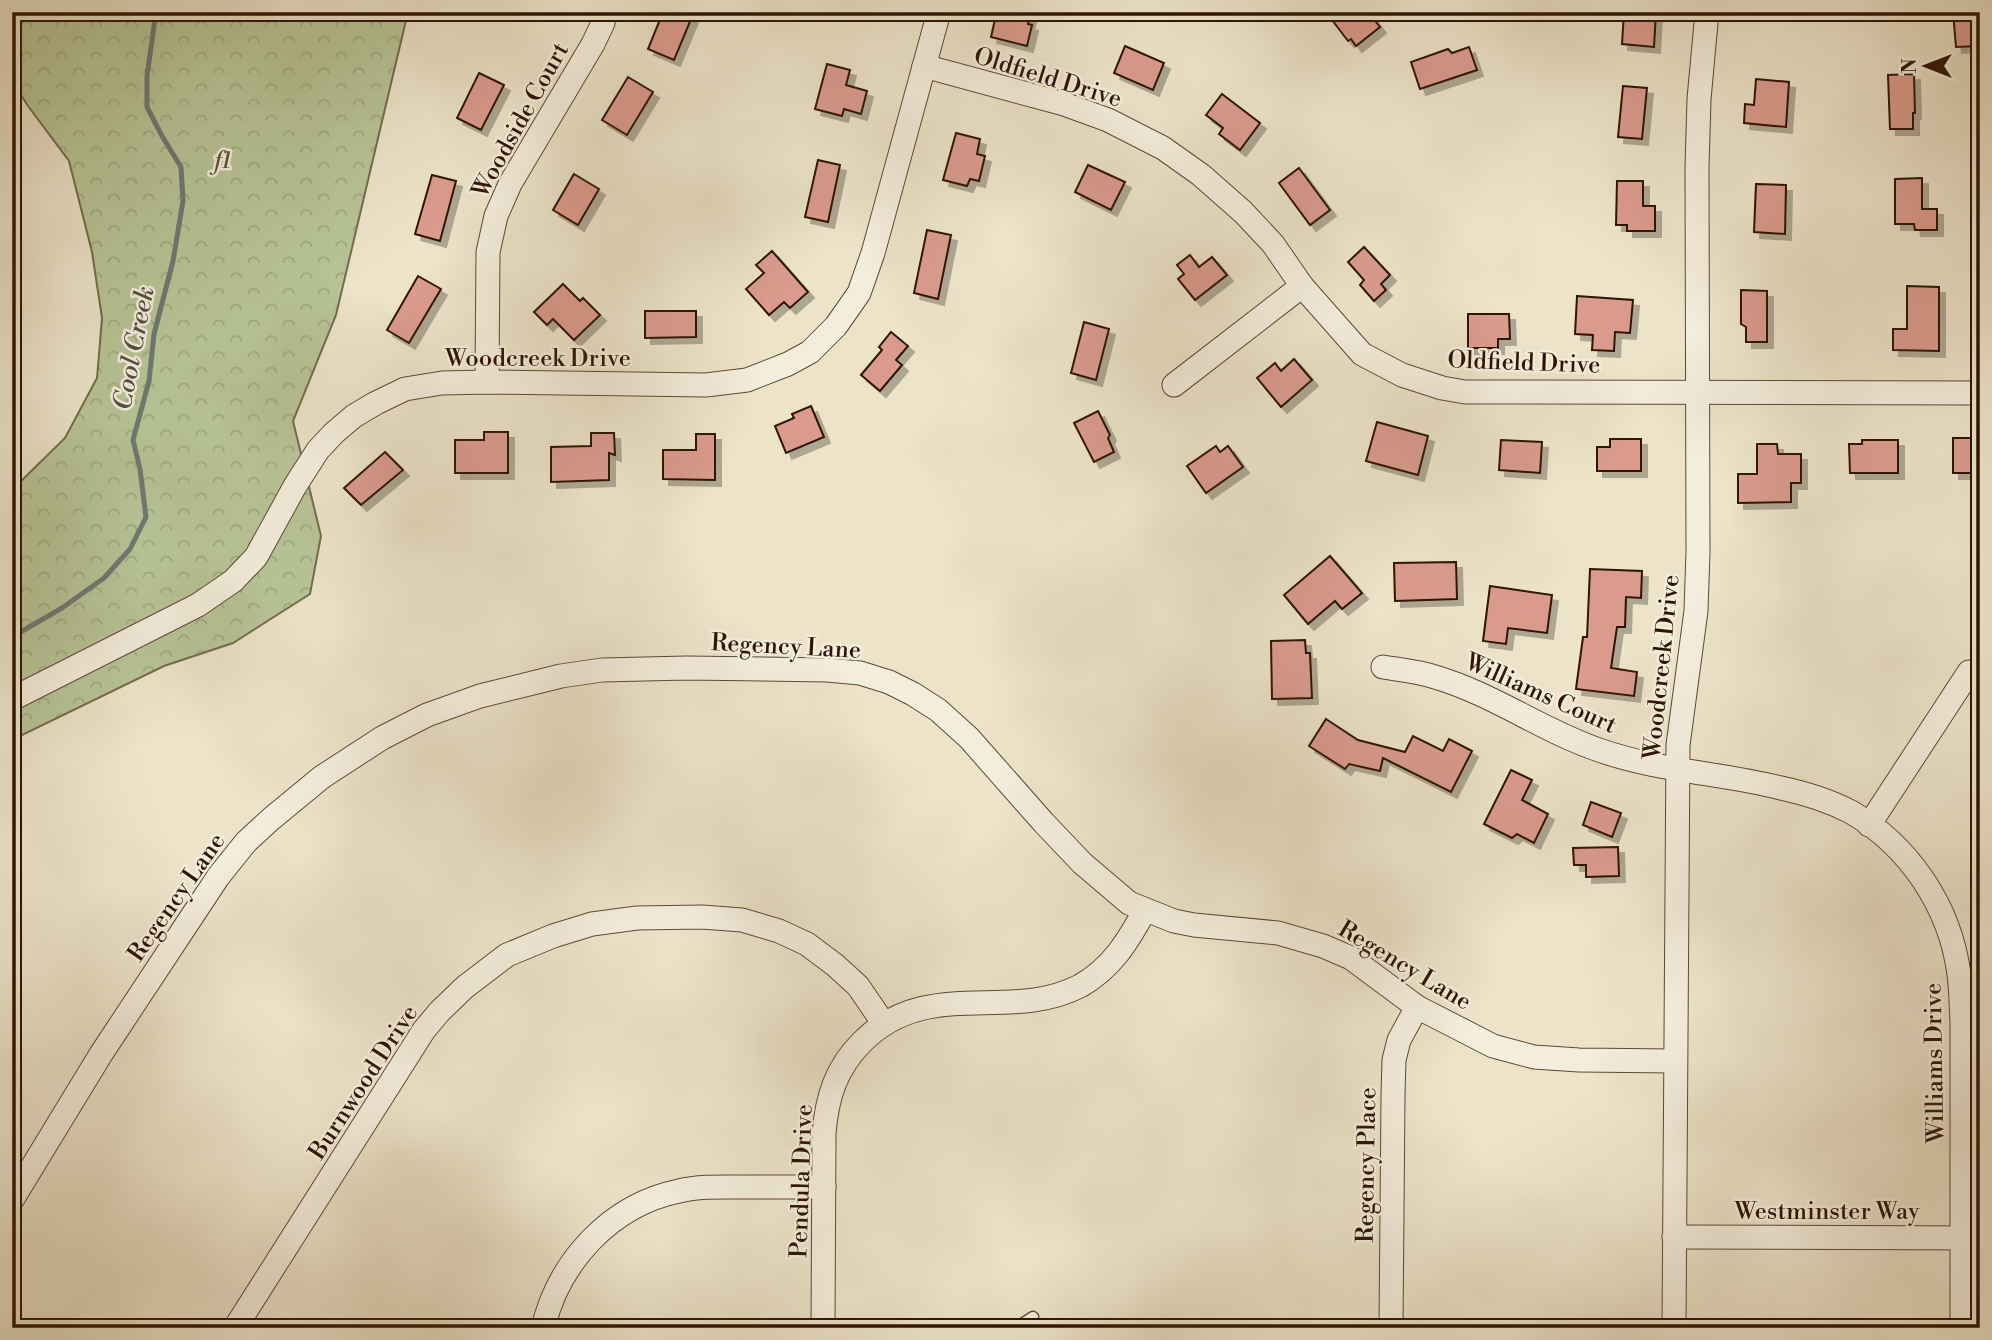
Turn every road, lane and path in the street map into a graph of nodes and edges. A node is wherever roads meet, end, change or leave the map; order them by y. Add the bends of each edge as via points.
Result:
1 (604, 12) edge
2 (939, 12) edge
3 (1707, 12) edge
4 (924, 66) junction
5 (1302, 286) junction
6 (487, 382) junction
7 (1174, 385) dead end
8 (1698, 391) junction
9 (1980, 393) edge
10 (1383, 667) dead end
11 (1969, 671) dead end
12 (12, 699) edge
13 (1677, 770) junction
14 (1869, 825) junction
15 (1145, 910) junction
16 (1417, 1007) junction
17 (884, 1024) junction
18 (1674, 1061) junction
19 (824, 1187) junction
20 (14, 1193) edge
21 (1674, 1237) junction
22 (1971, 1237) edge
23 (1032, 1317) dead end
24 (235, 1328) edge
25 (543, 1328) edge
26 (823, 1328) edge
27 (1016, 1328) edge
28 (1391, 1328) edge
29 (1674, 1328) edge
30 (1962, 1328) edge

1 - 6 street, Woodside Court via 593,44 510,184 496,216 488,253
2 - 4 street, Woodcreek Drive
3 - 8 street, Woodcreek Drive via 1697,167
4 - 5 street, Oldfield Drive via 1064,104 1163,148 1243,212 1273,244
4 - 6 street, Woodcreek Drive via 859,293 810,352 747,380 706,385
5 - 7 street
5 - 8 street, Oldfield Drive via 1362,354 1402,375 1442,388 1465,392
6 - 12 street, Woodcreek Drive via 405,389 354,416 318,450 256,557 233,581 198,605
8 - 9 street, Oldfield Drive
8 - 13 street, Woodcreek Drive via 1696,611
10 - 13 street, Williams Court via 1435,676 1600,751
11 - 14 street
13 - 14 street, Williams Drive via 1781,788 1849,811
13 - 18 street, Woodcreek Drive
14 - 22 street, Williams Drive via 1894,843 1933,895 1959,972
15 - 16 street, Regency Lane via 1194,925 1278,933 1313,942 1350,958
15 - 17 street, Pendula Drive via 1122,951 1081,985 1044,999 934,1005
15 - 20 street, Regency Lane via 1129,903 1083,863 938,710 890,682 827,670 687,668 561,676 469,700 393,732 322,777 246,842 101,1054
16 - 18 street, Regency Lane via 1493,1046 1534,1057
16 - 28 street, Regency Place via 1394,1060
17 - 19 street, Pendula Drive via 852,1052 832,1087 824,1133
17 - 24 street, Burnwood Drive via 858,986 807,944 742,920 637,918 592,924 507,955 465,988 424,1030
18 - 21 street, Woodcreek Drive
19 - 25 street via 679,1191 625,1211 572,1262
19 - 26 street, Pendula Drive
21 - 22 street, Westminster Way
21 - 29 street, Woodcreek Drive
22 - 30 street, Williams Drive
23 - 27 lane

